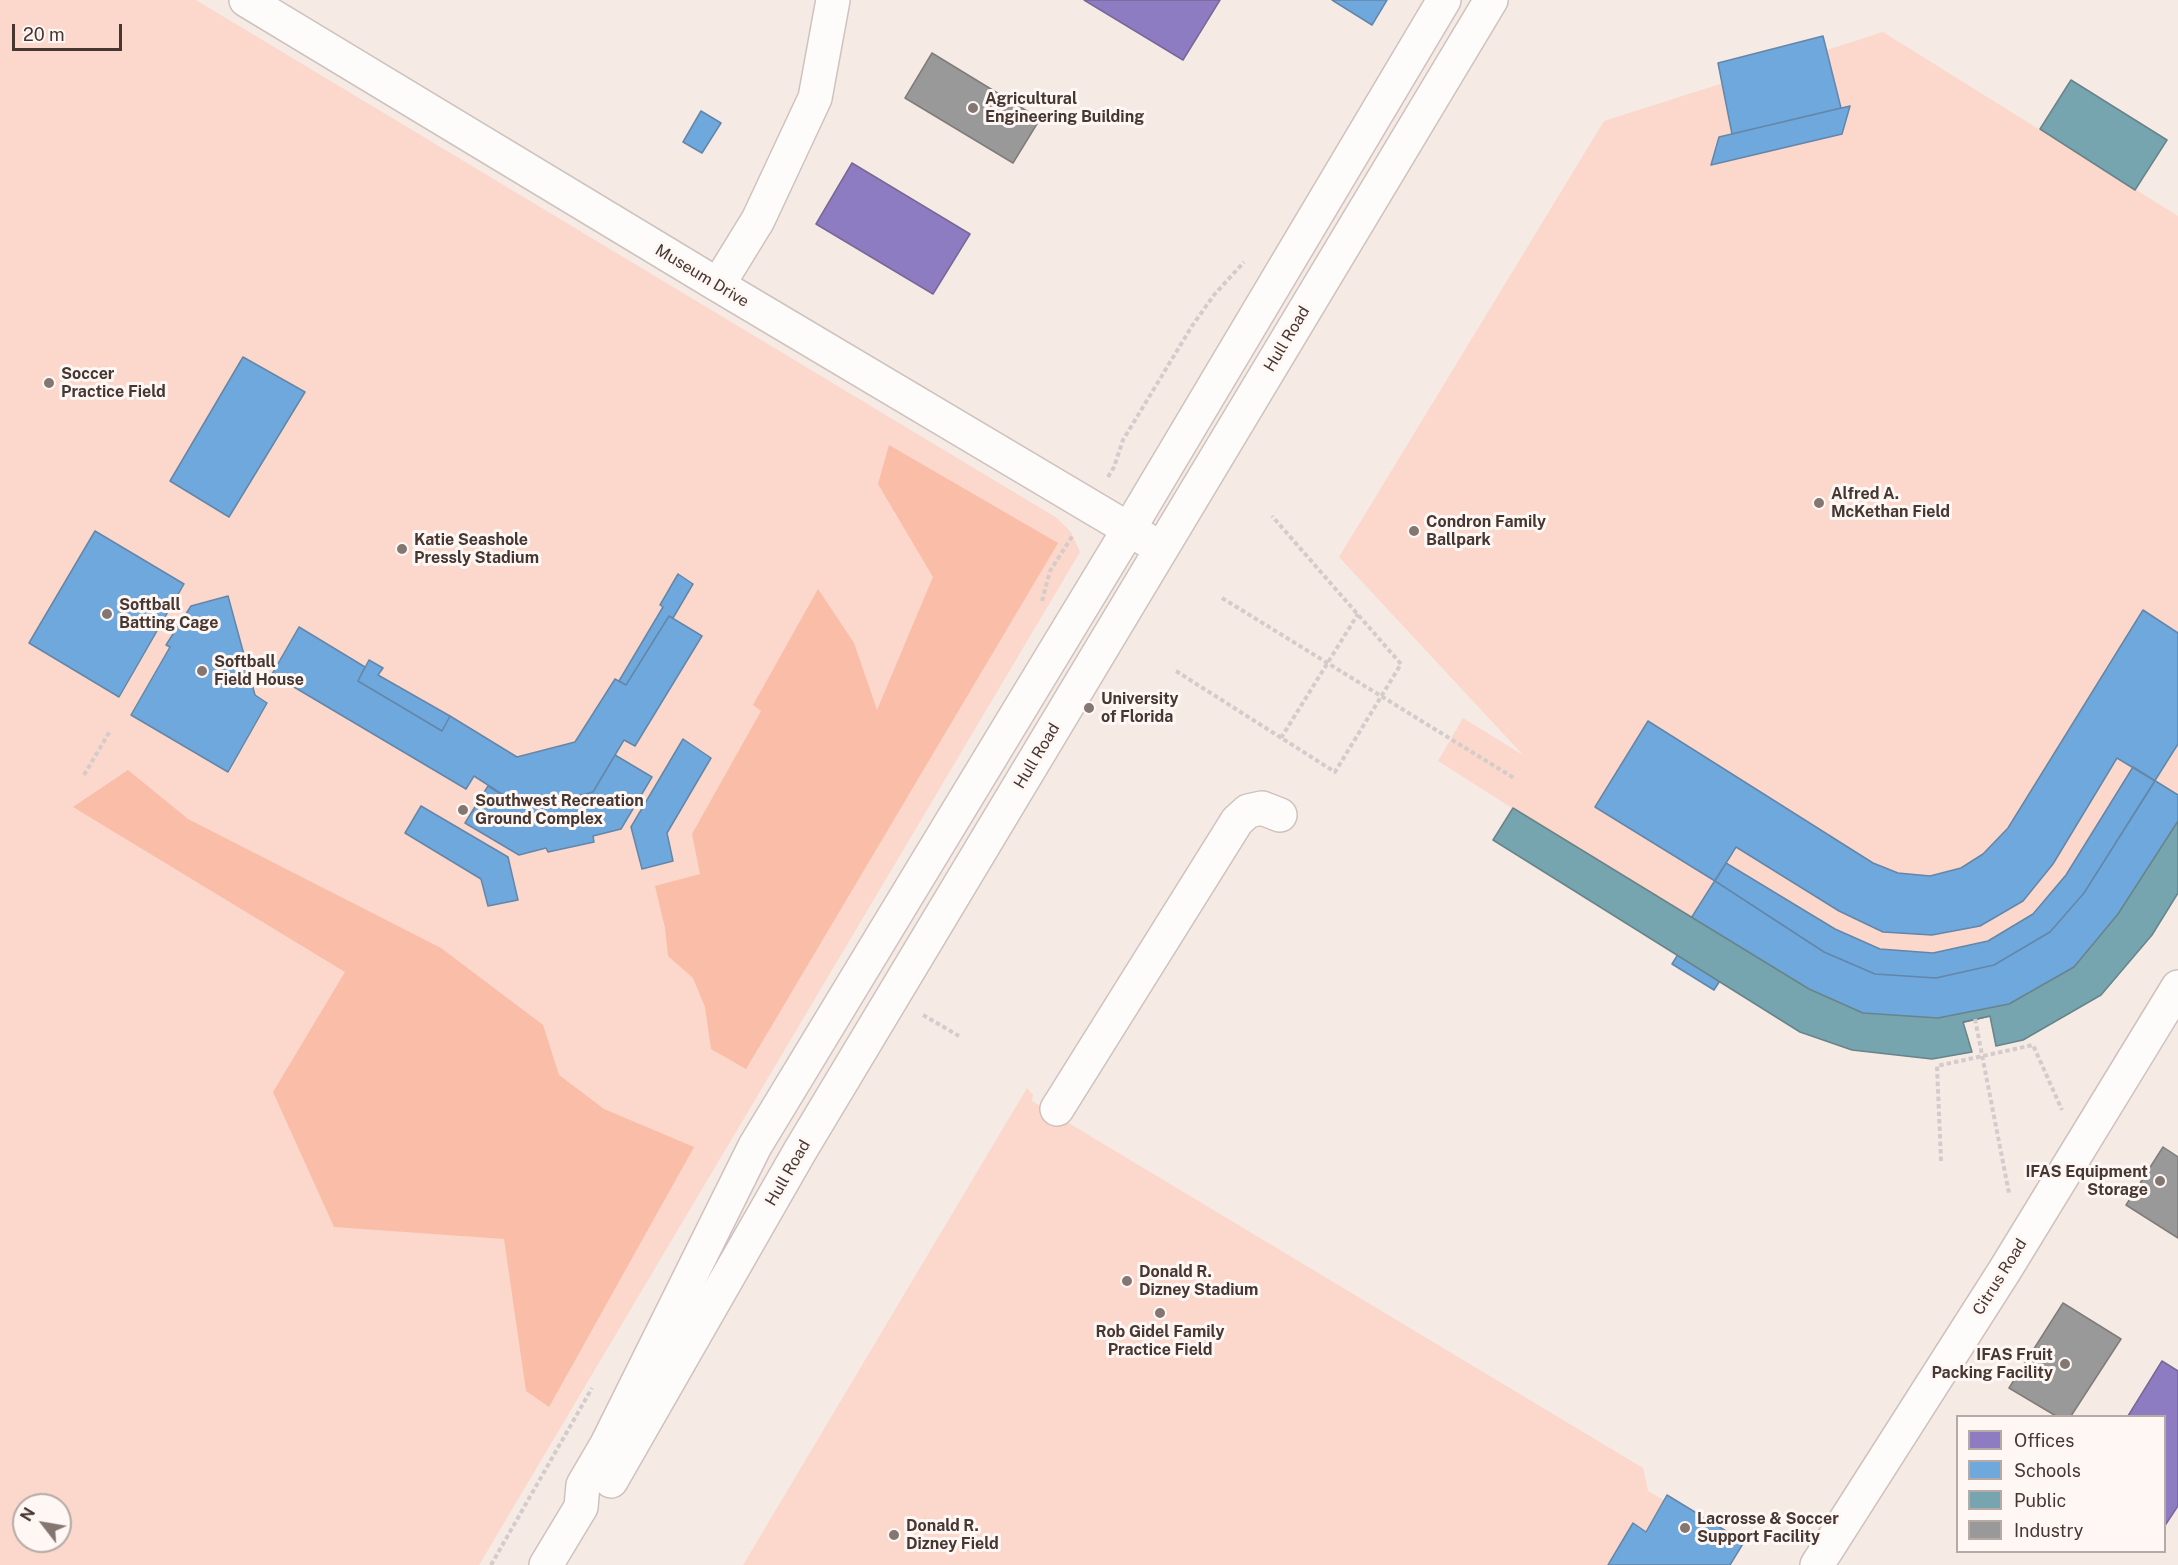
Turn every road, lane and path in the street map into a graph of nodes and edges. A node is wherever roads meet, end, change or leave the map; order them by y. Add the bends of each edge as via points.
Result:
1 (246, 0) edge
2 (833, 0) edge
3 (1444, 0) edge
4 (1491, 0) edge
5 (1250, 255) dead end
6 (718, 285) junction
7 (1114, 467) dead end
8 (1272, 516) dead end
9 (1129, 529) junction
10 (1161, 549) junction
11 (1222, 598) dead end
12 (1358, 615) junction
13 (1327, 663) junction
14 (1176, 671) dead end
15 (1381, 696) junction
16 (110, 731) dead end
17 (1281, 738) junction
18 (84, 775) dead end
19 (1514, 778) dead end
20 (1280, 815) dead end
21 (2178, 987) edge
22 (919, 1012) dead end
23 (1975, 1019) dead end
24 (959, 1036) dead end
25 (1982, 1056) junction
26 (1057, 1109) dead end
27 (2066, 1118) dead end
28 (1941, 1161) dead end
29 (2009, 1194) dead end
30 (595, 1382) dead end
31 (581, 1507) junction
32 (491, 1565) edge
33 (546, 1565) edge
34 (1817, 1565) edge

1 - 6 street, Museum Drive
2 - 6 street via 815,98 758,220
3 - 9 street, Hull Road
4 - 10 street, Hull Road
5 - 7 path via 1192,326 1123,440
6 - 9 street, Museum Drive
8 - 12 path
9 - 10 street, Museum Drive
9 - 31 street, Hull Road via 755,1146 584,1485
10 - 31 street, Hull Road via 800,1151 602,1496
11 - 13 path
12 - 13 path
12 - 15 path via 1401,664
13 - 15 path
13 - 17 path
14 - 17 path
15 - 17 path via 1335,772
15 - 19 path
16 - 18 path
20 - 26 street via 1262,808 1248,811 1237,821
21 - 34 street, Citrus Road via 2005,1270
22 - 24 path
23 - 25 path
25 - 27 path via 2033,1045
25 - 28 path via 1937,1066
25 - 29 path
30 - 32 path
31 - 33 street, Hull Road

